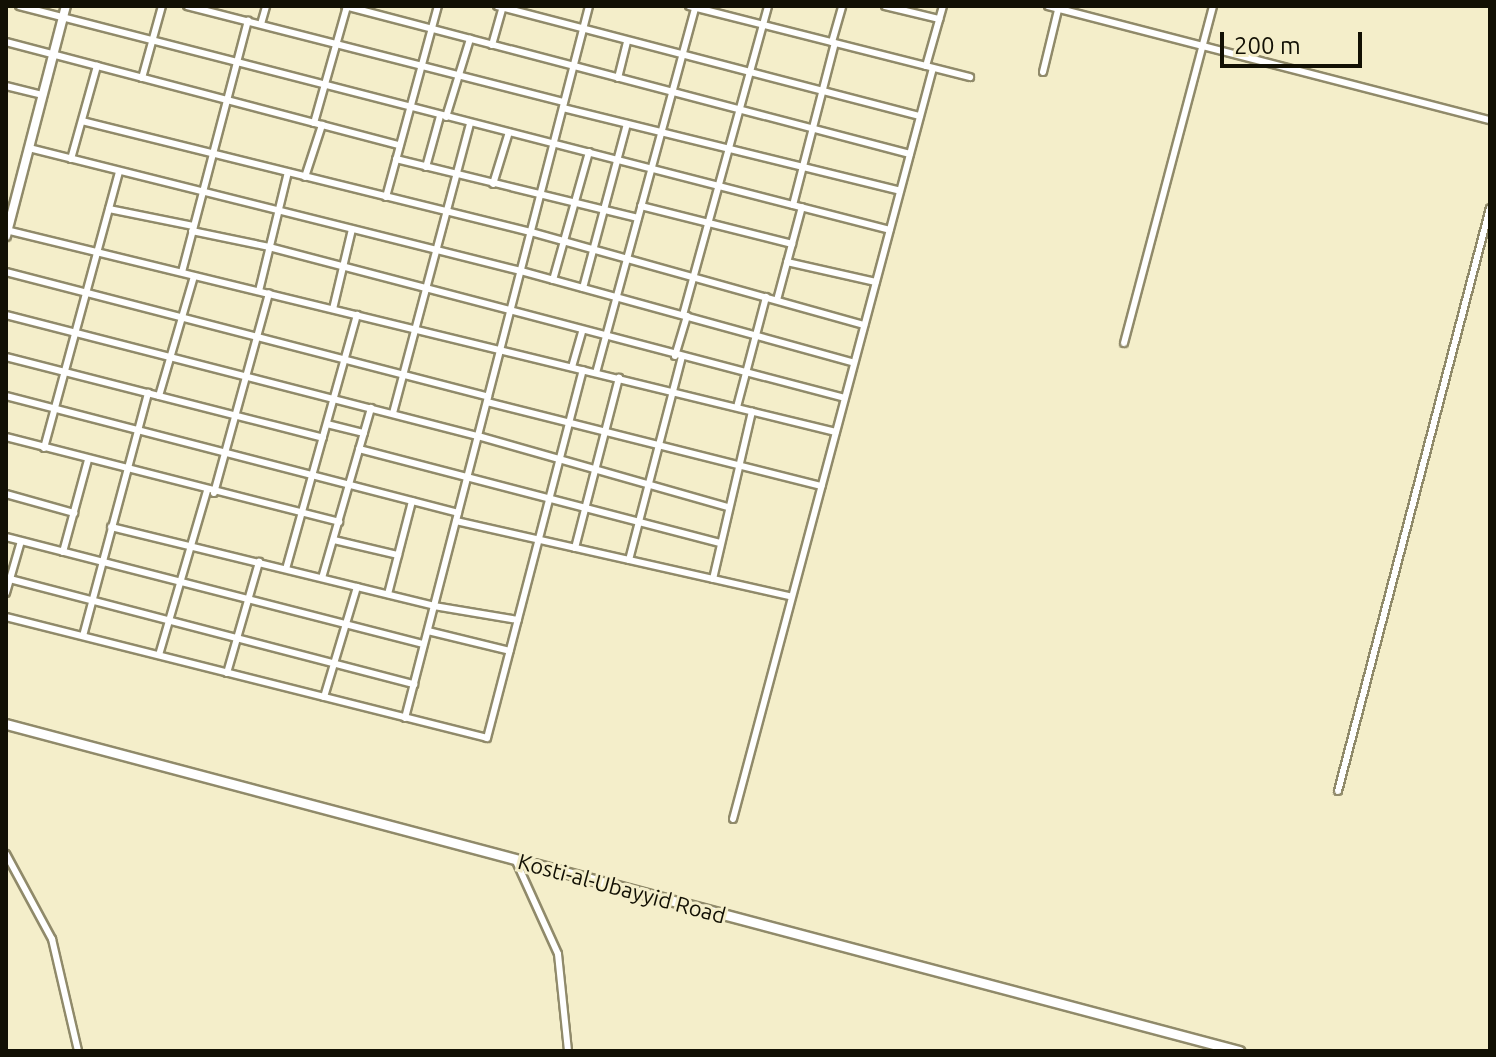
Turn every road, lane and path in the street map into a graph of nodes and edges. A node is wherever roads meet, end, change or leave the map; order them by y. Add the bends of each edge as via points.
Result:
1 (19, 6) edge
2 (66, 6) edge
3 (162, 6) edge
4 (187, 6) edge
5 (266, 6) edge
6 (346, 6) edge
7 (438, 6) edge
8 (501, 6) edge
9 (589, 6) edge
10 (691, 6) edge
11 (768, 6) edge
12 (842, 6) edge
13 (885, 6) edge
14 (943, 6) edge
15 (1048, 6) edge
16 (1213, 6) edge
17 (1058, 7) edge
18 (63, 17) junction
19 (939, 19) junction
20 (248, 21) junction
21 (261, 24) junction
22 (763, 25) junction
23 (431, 29) junction
24 (583, 30) junction
25 (470, 39) junction
26 (152, 41) junction
27 (627, 41) junction
28 (6, 42) edge
29 (833, 42) junction
30 (337, 44) junction
31 (492, 45) junction
32 (1202, 45) junction
33 (53, 54) junction
34 (682, 55) junction
35 (236, 64) junction
36 (422, 65) junction
37 (97, 66) junction
38 (574, 66) junction
39 (930, 67) junction
40 (750, 72) junction
41 (1043, 72) dead end
42 (459, 75) junction
43 (970, 77) dead end
44 (142, 78) junction
45 (618, 78) junction
46 (6, 86) edge
47 (325, 86) junction
48 (823, 91) junction
49 (672, 92) junction
50 (42, 95) junction
51 (226, 100) junction
52 (564, 105) junction
53 (410, 109) junction
54 (741, 110) junction
55 (443, 116) junction
56 (920, 116) junction
57 (1490, 120) edge
58 (82, 121) junction
59 (470, 123) junction
60 (318, 124) junction
61 (627, 124) junction
62 (813, 129) junction
63 (509, 132) junction
64 (661, 133) junction
65 (554, 142) junction
66 (400, 145) junction
67 (29, 148) junction
68 (731, 150) junction
69 (589, 152) junction
70 (212, 154) junction
71 (910, 154) junction
72 (71, 159) junction
73 (396, 159) junction
74 (617, 159) junction
75 (426, 167) junction
76 (803, 167) junction
77 (651, 168) junction
78 (119, 171) junction
79 (288, 172) junction
80 (456, 174) junction
81 (305, 177) junction
82 (493, 184) junction
83 (721, 186) junction
84 (202, 191) junction
85 (900, 191) junction
86 (540, 196) junction
87 (386, 197) junction
88 (575, 204) junction
89 (793, 205) junction
90 (641, 206) junction
91 (802, 207) junction
92 (1490, 208) edge
93 (109, 209) junction
94 (278, 210) junction
95 (447, 212) junction
96 (604, 212) junction
97 (638, 218) junction
98 (710, 222) junction
99 (192, 229) junction
100 (352, 229) junction
101 (890, 230) junction
102 (6, 232) edge
103 (531, 232) junction
104 (564, 241) junction
105 (792, 244) junction
106 (269, 247) junction
107 (437, 250) junction
108 (595, 250) junction
109 (97, 252) junction
110 (627, 259) junction
111 (787, 262) junction
112 (343, 267) junction
113 (521, 271) junction
114 (6, 272) edge
115 (182, 272) junction
116 (194, 276) junction
117 (693, 277) junction
118 (553, 280) junction
119 (876, 282) junction
120 (583, 288) junction
121 (427, 290) junction
122 (259, 291) junction
123 (269, 293) junction
124 (86, 294) junction
125 (616, 297) junction
126 (766, 297) junction
127 (777, 300) junction
128 (333, 309) junction
129 (510, 313) junction
130 (6, 315) edge
131 (357, 315) junction
132 (685, 316) junction
133 (182, 318) junction
134 (864, 325) junction
135 (416, 329) junction
136 (582, 331) junction
137 (75, 332) junction
138 (755, 335) junction
139 (605, 337) junction
140 (256, 338) junction
141 (1124, 343) dead end
142 (500, 350) junction
143 (171, 355) junction
144 (678, 356) junction
145 (6, 357) edge
146 (345, 360) junction
147 (854, 363) junction
148 (572, 367) junction
149 (583, 370) junction
150 (65, 372) junction
151 (596, 373) junction
152 (746, 374) junction
153 (246, 375) junction
154 (403, 375) junction
155 (619, 378) junction
156 (673, 392) junction
157 (148, 393) junction
158 (6, 396) edge
159 (159, 396) junction
160 (334, 398) junction
161 (845, 398) junction
162 (488, 400) junction
163 (737, 407) junction
164 (371, 408) junction
165 (55, 409) junction
166 (752, 411) junction
167 (393, 413) junction
168 (235, 416) junction
169 (569, 423) junction
170 (327, 424) junction
171 (136, 430) junction
172 (605, 432) junction
173 (836, 432) junction
174 (364, 433) junction
175 (478, 436) junction
176 (6, 437) edge
177 (323, 438) junction
178 (660, 445) junction
179 (44, 448) junction
180 (359, 449) junction
181 (225, 453) junction
182 (88, 460) junction
183 (559, 462) junction
184 (737, 465) junction
185 (595, 469) junction
186 (126, 471) junction
187 (313, 475) junction
188 (467, 478) junction
189 (650, 483) junction
190 (350, 485) junction
191 (822, 486) junction
192 (210, 492) junction
193 (6, 494) edge
194 (549, 500) junction
195 (412, 501) junction
196 (728, 507) junction
197 (585, 509) junction
198 (74, 513) junction
199 (302, 514) junction
200 (457, 517) junction
201 (339, 522) junction
202 (639, 523) junction
203 (111, 527) junction
204 (6, 537) edge
205 (539, 539) junction
206 (334, 540) junction
207 (21, 541) junction
208 (720, 543) junction
209 (191, 546) junction
210 (575, 548) junction
211 (63, 552) junction
212 (398, 555) junction
213 (629, 560) junction
214 (259, 562) junction
215 (102, 563) junction
216 (286, 569) junction
217 (8, 578) edge
218 (322, 578) junction
219 (713, 579) junction
220 (180, 583) junction
221 (357, 587) junction
222 (6, 593) edge
223 (388, 594) junction
224 (792, 597) junction
225 (248, 600) junction
226 (92, 602) junction
227 (434, 606) junction
228 (6, 617) edge
229 (518, 620) junction
230 (168, 621) junction
231 (347, 624) junction
232 (428, 631) junction
233 (83, 636) junction
234 (237, 639) junction
235 (424, 644) junction
236 (510, 651) junction
237 (159, 655) junction
238 (334, 664) junction
239 (227, 673) junction
240 (414, 684) junction
241 (324, 697) junction
242 (405, 718) junction
243 (6, 724) edge
244 (1338, 791) dead end
245 (733, 819) dead end
246 (6, 854) edge
247 (515, 859) junction
248 (78, 1051) edge
249 (568, 1051) edge
250 (1239, 1051) edge

1 - 18 street
2 - 18 main road
3 - 26 street
4 - 20 street
5 - 21 street
6 - 23 street
6 - 30 street
7 - 23 street
8 - 24 street
8 - 31 street
9 - 24 street
10 - 22 street
10 - 34 street
11 - 22 street
12 - 29 street
13 - 19 street
14 - 19 street
15 - 17 street
16 - 32 street
17 - 32 street
17 - 41 street
18 - 26 street
18 - 33 main road
19 - 39 street
20 - 21 street
20 - 35 street
21 - 30 street
22 - 29 street
22 - 40 street
23 - 25 street
23 - 36 street
24 - 27 street
24 - 38 street
25 - 31 street
25 - 42 street
26 - 35 street
26 - 44 street
27 - 34 street
27 - 45 street
28 - 33 street
29 - 39 street
29 - 48 street
30 - 36 street
30 - 47 street
31 - 38 street
32 - 57 street
32 - 141 street
33 - 37 street
33 - 50 main road
34 - 40 street
34 - 49 street
35 - 47 street
35 - 51 street
36 - 42 street
36 - 53 street
37 - 44 street
37 - 58 street
38 - 45 street
38 - 52 street
39 - 43 street
39 - 56 street
40 - 48 street
40 - 54 street
42 - 52 street
42 - 55 street
44 - 51 street
45 - 49 street
46 - 50 street
47 - 53 street
47 - 60 street
48 - 56 street
48 - 62 street
49 - 54 street
49 - 64 street
50 - 67 main road
51 - 60 street
51 - 70 street
52 - 61 street
52 - 65 street
53 - 55 street
53 - 66 street
54 - 62 street
54 - 68 street
55 - 59 street
55 - 75 street
56 - 71 street
58 - 70 street
58 - 72 street
59 - 63 street
59 - 80 street
60 - 66 street
60 - 81 street
61 - 64 street
61 - 74 street
62 - 71 street
62 - 76 street
63 - 65 street
63 - 82 street
64 - 68 street
64 - 77 street
65 - 69 street
65 - 86 street
66 - 73 street
67 - 72 street
67 - 102 main road
68 - 76 street
68 - 83 street
69 - 74 street
69 - 88 street
70 - 79 street
70 - 84 street
71 - 85 street
72 - 78 street
73 - 75 street
73 - 87 street
74 - 77 street
74 - 96 street
75 - 80 street
76 - 85 street
76 - 89 street
77 - 83 street
77 - 90 street
78 - 84 street
78 - 93 street
79 - 81 street
79 - 94 street
80 - 82 street
80 - 95 street
81 - 87 street
82 - 86 street
83 - 89 street
83 - 98 street
84 - 94 street
84 - 99 street
85 - 101 street
86 - 88 street
86 - 103 street
87 - 95 street
88 - 96 street
88 - 104 street
89 - 91 street
90 - 97 street
90 - 98 street
91 - 101 street
91 - 105 street
92 - 244 street
93 - 99 street
93 - 109 street
94 - 100 street
94 - 106 street
95 - 103 street
95 - 107 street
96 - 97 street
96 - 108 street
97 - 110 street
98 - 105 street
98 - 117 street
99 - 106 street
99 - 115 street
100 - 107 street
100 - 112 street
101 - 119 street
102 - 109 street
103 - 104 street
103 - 113 street
104 - 108 street
104 - 118 street
105 - 111 street
106 - 112 street
106 - 122 street
107 - 113 street
107 - 121 street
108 - 110 street
108 - 120 street
109 - 115 street
109 - 124 street
110 - 117 street
110 - 125 street
111 - 119 street
111 - 127 street
112 - 121 street
112 - 128 street
113 - 118 street
113 - 129 street
114 - 124 street
115 - 116 street
116 - 122 street
116 - 133 street
117 - 126 street
117 - 132 street
118 - 120 street
119 - 134 street
120 - 125 street
121 - 129 street
121 - 135 street
122 - 123 street
123 - 128 street
123 - 140 street
124 - 133 street
124 - 137 street
125 - 132 street
125 - 139 street
126 - 127 street
126 - 138 street
127 - 134 street
128 - 131 street
129 - 136 street
129 - 142 street
130 - 137 street
131 - 135 street
131 - 146 street
132 - 138 street
132 - 144 street
133 - 140 street
133 - 143 street
134 - 147 street
135 - 142 street
135 - 154 street
136 - 139 street
136 - 148 street
137 - 143 street
137 - 150 street
138 - 147 street
138 - 152 street
139 - 144 street
139 - 151 street
140 - 146 street
140 - 153 street
142 - 148 street
142 - 162 street
143 - 153 street
143 - 159 street
144 - 152 street
144 - 156 street
145 - 150 street
146 - 154 street
146 - 160 street
147 - 161 street
148 - 149 street
149 - 151 street
149 - 169 street
150 - 157 street
150 - 165 street
151 - 155 street
152 - 161 street
152 - 163 street
153 - 160 street
153 - 168 street
154 - 162 street
154 - 167 street
155 - 156 street
155 - 172 street
156 - 163 street
156 - 178 street
157 - 159 street
157 - 171 street
158 - 165 street
159 - 168 street
160 - 164 street
160 - 170 street
161 - 173 street
162 - 169 street
162 - 175 street
163 - 166 street
164 - 167 street
164 - 174 street
165 - 171 street
165 - 179 street
166 - 173 street
166 - 184 street
167 - 175 street
168 - 177 street
168 - 181 street
169 - 172 street
169 - 183 street
170 - 174 street
170 - 177 street
171 - 181 street
171 - 186 street
172 - 178 street
172 - 185 street
173 - 191 street
174 - 180 street
175 - 183 street
175 - 188 street
176 - 179 street
177 - 187 street
178 - 184 street
178 - 189 street
179 - 182 street
180 - 188 street
180 - 190 street
181 - 187 street
181 - 192 street
182 - 186 street
182 - 198 street
183 - 185 street
183 - 194 street
184 - 191 street
184 - 196 street
185 - 189 street
185 - 197 street
186 - 192 street
186 - 203 street
187 - 190 street
187 - 199 street
188 - 194 street
188 - 200 street
189 - 196 street
189 - 202 street
190 - 195 street
190 - 201 street
191 - 224 street
192 - 199 street
192 - 209 street
193 - 198 street
194 - 197 street
194 - 205 street
195 - 200 street
195 - 212 street
196 - 208 street
197 - 202 street
197 - 210 street
198 - 211 street
199 - 201 street
199 - 216 street
200 - 205 street
200 - 227 street
201 - 206 street
202 - 208 street
202 - 213 street
203 - 209 street
203 - 215 street
204 - 207 street
205 - 210 street
205 - 229 street
206 - 212 street
206 - 218 street
207 - 211 street
207 - 217 street
208 - 219 street
209 - 214 street
209 - 220 street
210 - 213 street
211 - 215 street
212 - 223 street
213 - 219 street
214 - 216 street
214 - 225 street
215 - 220 street
215 - 226 street
216 - 218 street
217 - 222 street
217 - 226 street
218 - 221 street
219 - 224 street
220 - 225 street
220 - 230 street
221 - 223 street
221 - 231 street
223 - 227 street
224 - 245 street
225 - 231 street
225 - 234 street
226 - 230 street
226 - 233 street
227 - 229 street
227 - 232 street
228 - 233 street
229 - 236 street
230 - 234 street
230 - 237 street
231 - 235 street
231 - 238 street
232 - 235 street
232 - 236 street
233 - 237 street
234 - 238 street
234 - 239 street
235 - 240 street
236 - 242 street via 487,738
237 - 239 street
238 - 240 street
238 - 241 street
239 - 241 street
240 - 242 street
241 - 242 street
243 - 247 highway, Kosti-al-Ubayyid Road
246 - 248 street via 52,939
247 - 249 street via 558,954
247 - 250 highway, Kosti-al-Ubayyid Road

